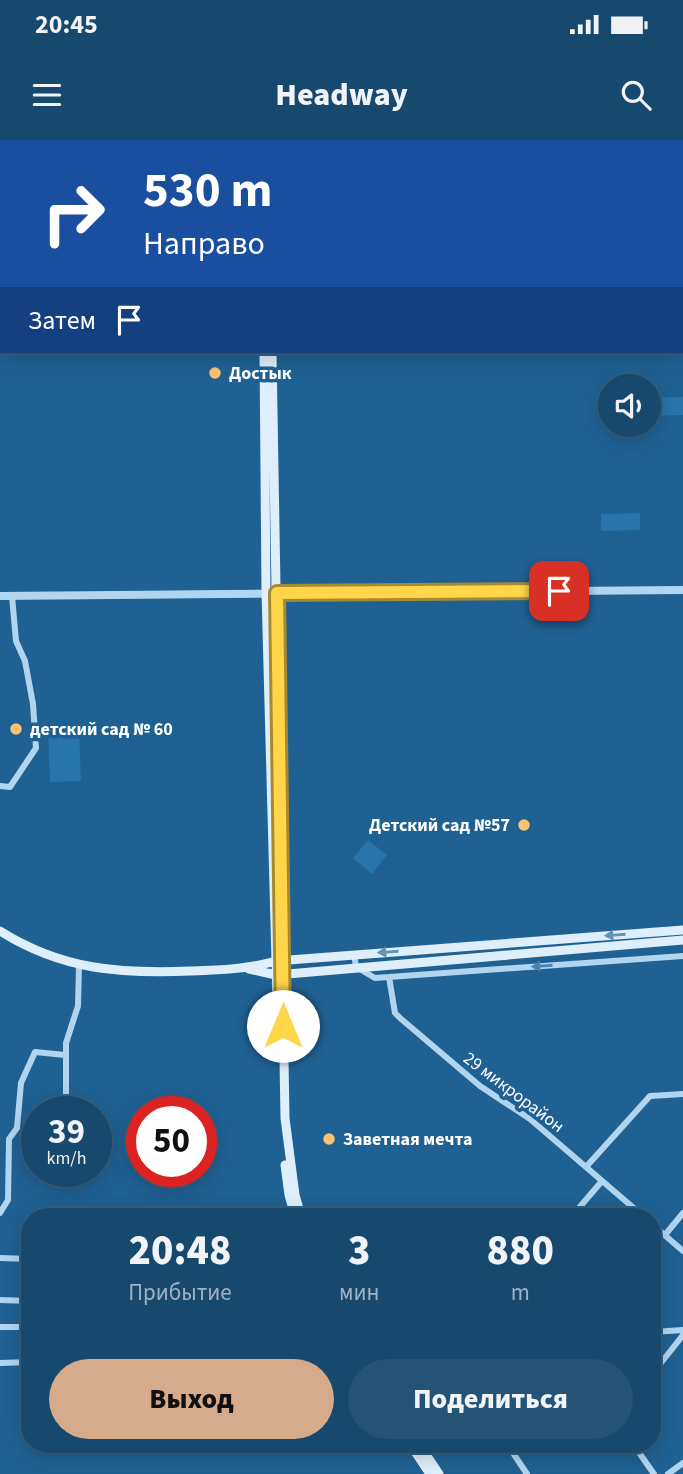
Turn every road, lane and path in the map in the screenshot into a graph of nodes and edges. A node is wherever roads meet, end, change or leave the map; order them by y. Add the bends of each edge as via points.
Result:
1 (264, 354) edge
2 (272, 354) edge
3 (683, 590) edge
4 (266, 593) junction
5 (277, 593) junction
6 (0, 596) edge
7 (12, 596) junction
8 (0, 786) edge
9 (0, 930) edge
10 (683, 930) edge
11 (683, 940) edge
12 (354, 954) junction
13 (683, 957) edge
14 (280, 961) junction
15 (79, 966) junction
16 (356, 967) junction
17 (247, 969) junction
18 (279, 974) junction
19 (390, 977) junction
20 (65, 1055) junction
21 (683, 1094) edge
22 (66, 1096) edge
23 (282, 1096) junction
24 (586, 1167) junction
25 (602, 1181) junction
26 (293, 1208) edge
27 (299, 1208) edge
28 (579, 1208) edge
29 (634, 1208) edge
30 (0, 1213) edge
31 (683, 1213) edge
32 (661, 1232) edge
33 (665, 1235) junction
34 (683, 1251) edge
35 (0, 1258) edge
36 (21, 1259) edge
37 (0, 1300) edge
38 (21, 1301) edge
39 (0, 1327) edge
40 (21, 1327) edge
41 (661, 1332) edge
42 (683, 1332) edge
43 (21, 1362) edge
44 (661, 1362) edge
45 (0, 1363) edge
46 (416, 1453) edge
47 (425, 1453) edge
48 (513, 1453) edge
49 (639, 1453) edge
50 (683, 1463) edge
51 (652, 1473) edge
52 (430, 1474) edge
53 (439, 1474) edge
54 (527, 1474) edge
55 (668, 1474) edge

1 - 4 main road
2 - 5 main road
3 - 5 street
4 - 5 street
4 - 7 street
4 - 14 main road
5 - 14 main road
6 - 7 street
7 - 8 street via 16,641 32,693 36,748 10,787
9 - 15 main road via 36,951
10 -> 12 main road
11 - 16 main road
12 - 14 main road
12 - 16 street
13 -> 19 street
14 - 17 main road
14 - 18 main road
15 - 17 main road via 140,973
15 - 20 street via 78,1006
16 - 18 main road
16 - 19 street via 375,978
17 - 18 main road
18 - 23 main road
19 - 24 street, 29 микрорайон via 400,1018
20 - 22 street
20 - 30 street via 35,1052 27,1068 17,1128 9,1139 8,1200
21 - 24 street via 650,1097
23 - 26 main road via 281,1125
23 - 27 main road
24 - 25 street, 29 микрорайон
25 - 28 street
25 - 29 street, 29 микрорайон
31 - 33 street
32 - 33 street
33 - 34 street
35 - 36 street
37 - 38 street
39 - 40 street
41 - 42 street
42 - 44 street
43 - 45 street
46 - 52 main road
47 - 53 main road
48 - 54 street
49 - 51 street
50 - 55 street

